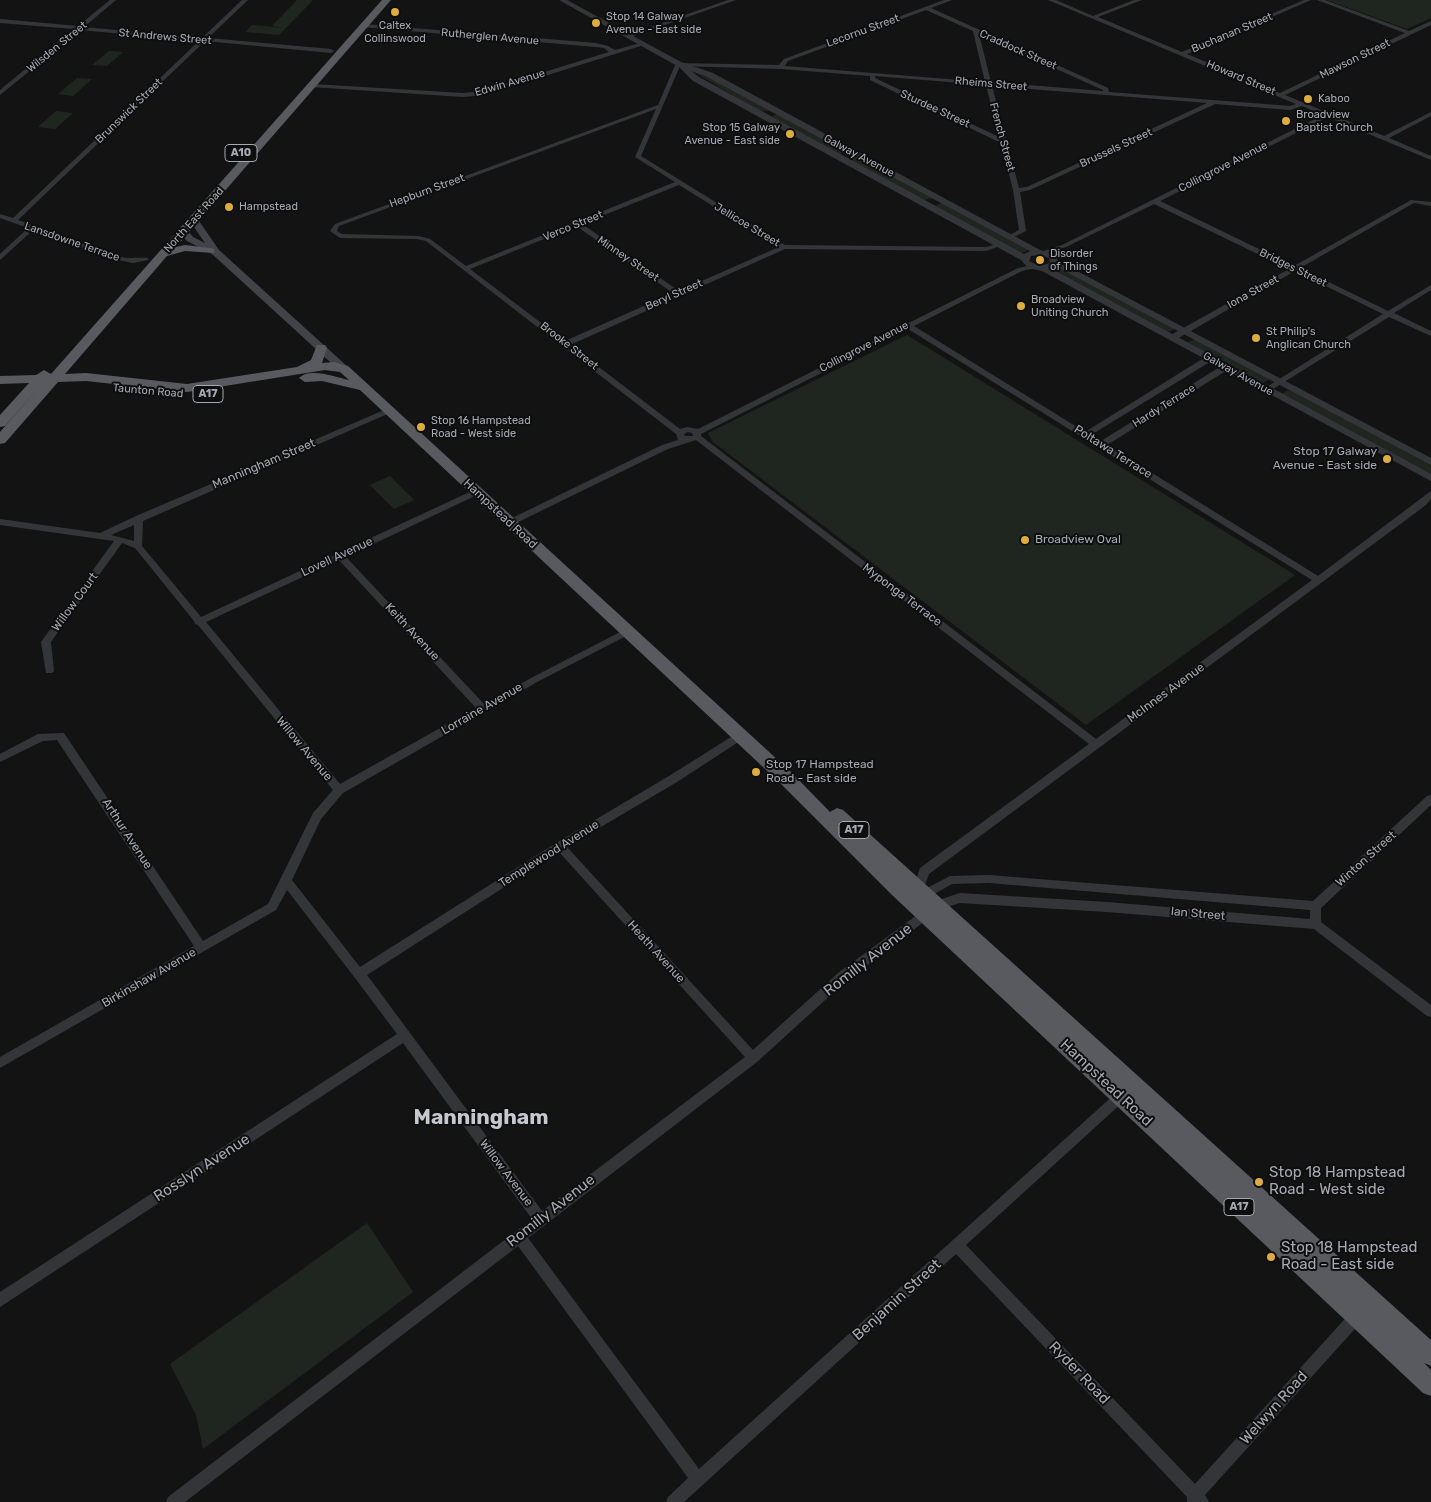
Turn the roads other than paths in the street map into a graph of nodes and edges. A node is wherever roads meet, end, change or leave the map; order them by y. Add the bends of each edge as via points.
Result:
1 (113, 0) edge
2 (244, 0) edge
3 (376, 0) edge
4 (387, 0) edge
5 (562, 0) edge
6 (733, 0) edge
7 (949, 0) edge
8 (1051, 0) edge
9 (1139, 0) edge
10 (1308, 0) edge
11 (1320, 0) edge
12 (926, 8) junction
13 (1094, 17) junction
14 (0, 21) edge
15 (1431, 23) edge
16 (364, 26) junction
17 (79, 29) junction
18 (975, 30) junction
19 (1409, 33) junction
20 (628, 36) junction
21 (204, 40) junction
22 (644, 44) junction
23 (331, 51) junction
24 (342, 52) junction
25 (614, 52) junction
26 (1183, 54) junction
27 (678, 64) junction
28 (781, 67) junction
29 (873, 74) junction
30 (987, 84) junction
31 (313, 86) junction
32 (0, 93) edge
33 (1106, 93) junction
34 (1280, 95) junction
35 (1215, 102) junction
36 (1303, 104) junction
37 (659, 106) junction
38 (1431, 114) edge
39 (1328, 115) junction
40 (1385, 138) junction
41 (1004, 142) junction
42 (1431, 158) edge
43 (678, 183) junction
44 (1016, 190) junction
45 (1154, 201) junction
46 (1431, 204) edge
47 (0, 216) edge
48 (194, 220) junction
49 (14, 221) junction
50 (180, 221) junction
51 (577, 224) junction
52 (32, 228) junction
53 (184, 232) junction
54 (1010, 237) junction
55 (1000, 245) junction
56 (784, 247) junction
57 (212, 252) junction
58 (164, 254) junction
59 (1047, 256) junction
60 (0, 258) edge
61 (146, 259) junction
62 (1023, 263) junction
63 (466, 268) junction
64 (1295, 268) junction
65 (1045, 269) junction
66 (1431, 287) edge
67 (678, 294) junction
68 (1388, 314) junction
69 (907, 325) junction
70 (1184, 331) junction
71 (1431, 334) edge
72 (1172, 338) junction
73 (565, 344) junction
74 (321, 348) junction
75 (1210, 358) junction
76 (1226, 367) junction
77 (344, 369) junction
78 (292, 372) junction
79 (0, 380) edge
80 (48, 380) junction
81 (1280, 382) junction
82 (31, 388) junction
83 (366, 388) junction
84 (1268, 390) junction
85 (1, 395) edge
86 (388, 410) junction
87 (0, 422) edge
88 (688, 435) junction
89 (1085, 435) junction
90 (0, 440) edge
91 (1101, 445) junction
92 (1431, 462) edge
93 (1431, 478) edge
94 (476, 492) junction
95 (1431, 494) edge
96 (1427, 502) edge
97 (139, 518) junction
98 (0, 522) edge
99 (509, 523) junction
100 (100, 536) junction
101 (120, 539) junction
102 (138, 546) junction
103 (340, 556) junction
104 (1319, 580) junction
105 (198, 622) junction
106 (627, 632) junction
107 (50, 671) dead end
108 (483, 709) junction
109 (739, 736) junction
110 (1096, 744) junction
111 (0, 758) edge
112 (785, 777) junction
113 (339, 790) junction
114 (1431, 799) edge
115 (560, 846) junction
116 (286, 881) junction
117 (898, 890) junction
118 (926, 901) junction
119 (1315, 906) junction
120 (1316, 924) junction
121 (202, 948) junction
122 (359, 974) junction
123 (1431, 1012) edge
124 (404, 1036) junction
125 (753, 1058) junction
126 (0, 1063) edge
127 (1128, 1090) junction
128 (540, 1219) junction
129 (519, 1236) junction
130 (957, 1245) junction
131 (0, 1300) edge
132 (1364, 1308) junction
133 (1431, 1355) edge
134 (1431, 1385) edge
135 (698, 1479) junction
136 (1197, 1500) edge
137 (173, 1502) edge
138 (673, 1502) edge

1 - 17 street, Wilsden Street
2 - 21 street, Brunswick Street
3 - 23 highway, North East Road / A10
4 - 16 highway, North East Road / A10
5 - 20 street, Galway Avenue
6 - 20 street
7 - 12 street, Lecornu Street
8 - 13 street, Howard Street
9 - 13 street
10 - 26 street, Buchanan Street
11 - 19 street
12 - 18 street, Craddock Street
12 - 28 street, Lecornu Street via 786,60
13 - 26 street, Howard Street
14 - 17 street, St Andrews Street
15 - 19 street, Mawson Street
16 - 24 highway, North East Road / A10
16 - 25 street, Rutherglen Avenue via 596,45
17 - 21 street, St Andrews Street
17 - 32 street, Wilsden Street
18 - 30 street, French Street
18 - 33 street, Craddock Street via 1106,89
19 - 34 street, Mawson Street
20 - 22 street, Galway Avenue
21 - 23 street, St Andrews Street
21 - 49 street, Brunswick Street
22 - 25 street, Edwin Avenue
22 - 27 street, Galway Avenue
23 - 24 highway
23 - 50 highway, North East Road / A10
24 - 31 highway, North East Road / A10
25 - 31 street, Edwin Avenue via 484,93 463,96
26 - 34 street, Howard Street
27 - 28 street, Rheims Street
27 - 37 street, Jellicoe Street
27 - 54 street, Galway Avenue via 702,72
27 - 55 street, Galway Avenue via 696,79
28 - 29 street, Rheims Street
29 - 30 street, Rheims Street
29 - 41 street, Sturdee Street via 872,79
30 - 33 street, Rheims Street
30 - 41 street, French Street
31 - 48 highway, North East Road / A10
33 - 35 street, Rheims Street
34 - 36 street, Howard Street
35 - 36 street, Rheims Street via 1290,108
35 - 44 street, Brussels Street via 1029,189
36 - 39 street, Howard Street
37 - 43 street, Jellicoe Street via 638,157
37 - 63 street, Hepburn Street via 337,225 333,231 340,236 428,240
38 - 40 street
39 - 40 street, Howard Street
39 - 45 street, Collingrove Avenue
40 - 42 street, Howard Street
41 - 44 street, French Street
43 - 51 street, Verco Street
43 - 56 street, Jellicoe Street
44 - 54 street, French Street via 1023,231
45 - 59 street, Collingrove Avenue
45 - 64 street, Bridges Street
46 - 64 street, Iona Street via 1413,201
47 - 49 street, Lansdowne Terrace
48 - 53 highway, North East Road / A10
48 - 57 main road, Hampstead Road via 208,238
49 - 52 street, Lansdowne Terrace
50 - 53 highway
50 - 61 highway, North East Road / A10
51 - 63 street, Verco Street
51 - 67 street, Minney Street
52 - 60 street
52 - 61 street, Lansdowne Terrace via 126,260
53 - 57 main road, Hampstead Road
53 - 58 highway, North East Road / A10
54 - 59 street, Galway Avenue
55 - 56 street, Jellicoe Street via 986,250
55 - 62 street, Galway Avenue
56 - 67 street, Beryl Street
57 - 58 highway via 185,248
57 - 74 main road, Hampstead Road
58 - 80 highway, North East Road / A10
59 - 62 street via 1028,254
59 - 65 street
59 - 70 street, Galway Avenue
61 - 80 highway, North East Road / A10
62 - 65 street, Galway Avenue
62 - 69 street, Collingrove Avenue
63 - 73 street, Brooke Street
64 - 68 street, Bridges Street
64 - 70 street, Iona Street
65 - 72 street, Galway Avenue
66 - 68 street
67 - 73 street, Beryl Street
68 - 71 street, Bridges Street
68 - 81 street
69 - 88 street, Collingrove Avenue
69 - 89 street, Poltawa Terrace
70 - 72 street, Iona Street
70 - 81 street, Galway Avenue
72 - 75 street, Galway Avenue
73 - 88 street, Brooke Street
74 - 77 main road, Hampstead Road
74 - 78 highway via 316,362
75 - 76 street, Galway Avenue
75 - 89 street, Hardy Terrace
76 - 84 street, Galway Avenue
76 - 91 street, Hardy Terrace
77 - 78 highway, Taunton Road / A17 via 334,366
77 - 83 highway, Hampstead Road / A17
78 - 80 highway, Taunton Road / A17 via 187,388 86,377
79 - 80 highway, A17
80 - 82 highway, A17
80 - 83 highway, Taunton Road / A17 via 192,395 322,377
80 - 90 highway, North East Road / A10
81 - 84 street
81 - 92 street, Galway Avenue
82 - 85 highway, A17
82 - 87 highway
83 - 86 highway, Hampstead Road / A17
84 - 93 street, Galway Avenue
85 - 87 highway via 6,407
86 - 94 highway, Hampstead Road / A17
86 - 97 street, Manningham Street
88 - 99 street, Collingrove Avenue
88 - 110 street, Myponga Terrace via 708,447
89 - 91 street, Poltawa Terrace
91 - 104 street, Poltawa Terrace
94 - 99 highway, Hampstead Road / A17
94 - 103 street, Lovell Avenue
95 - 96 street, McInnes Avenue
96 - 104 street, McInnes Avenue
97 - 100 street, Manningham Street
97 - 102 street
98 - 100 street
99 - 106 highway, Hampstead Road / A17
100 - 101 street
101 - 102 street
101 - 107 street, Willow Court via 46,642
102 - 105 street, Willow Avenue
103 - 105 street, Lovell Avenue
103 - 108 street, Keith Avenue
104 - 110 street, McInnes Avenue
105 - 113 street, Willow Avenue
106 - 108 street, Lorraine Avenue
106 - 109 highway, Hampstead Road / A17
108 - 113 street, Lorraine Avenue
109 - 112 highway, Hampstead Road / A17
109 - 115 street, Templewood Avenue
110 - 118 street, McInnes Avenue via 924,871
111 - 121 street, Arthur Avenue via 42,737 60,736
112 - 117 highway, Hampstead Road / A17
112 - 118 highway, Hampstead Road / A17 via 830,808
113 - 116 street, Willow Avenue via 317,816
114 - 119 street, Winton Street
115 - 122 street, Templewood Avenue
115 - 125 street, Heath Avenue
116 - 121 street, Birkinshaw Avenue via 272,907
116 - 122 street, Willow Avenue
117 - 118 highway, Hampstead Road / A17
117 - 118 highway
118 - 119 street, Ian Street via 950,880 989,879
118 - 120 street, Ian Street via 960,898
118 - 125 street, Romilly Avenue
118 - 127 highway, Hampstead Road / A17
119 - 120 street
120 - 123 street
121 - 126 street, Birkinshaw Avenue
122 - 124 street, Willow Avenue
124 - 128 street, Willow Avenue
124 - 131 street, Rosslyn Avenue
125 - 128 street, Romilly Avenue
127 - 130 street, Benjamin Street
127 - 132 highway, Hampstead Road / A17
128 - 129 street, Romilly Avenue
129 - 135 street
129 - 137 street, Romilly Avenue
130 - 135 street, Benjamin Street
130 - 136 street, Ryder Road
132 - 133 highway, Hampstead Road / A17
132 - 134 highway, Hampstead Road / A17
132 - 136 street, Welwyn Road
135 - 138 street, Benjamin Street

